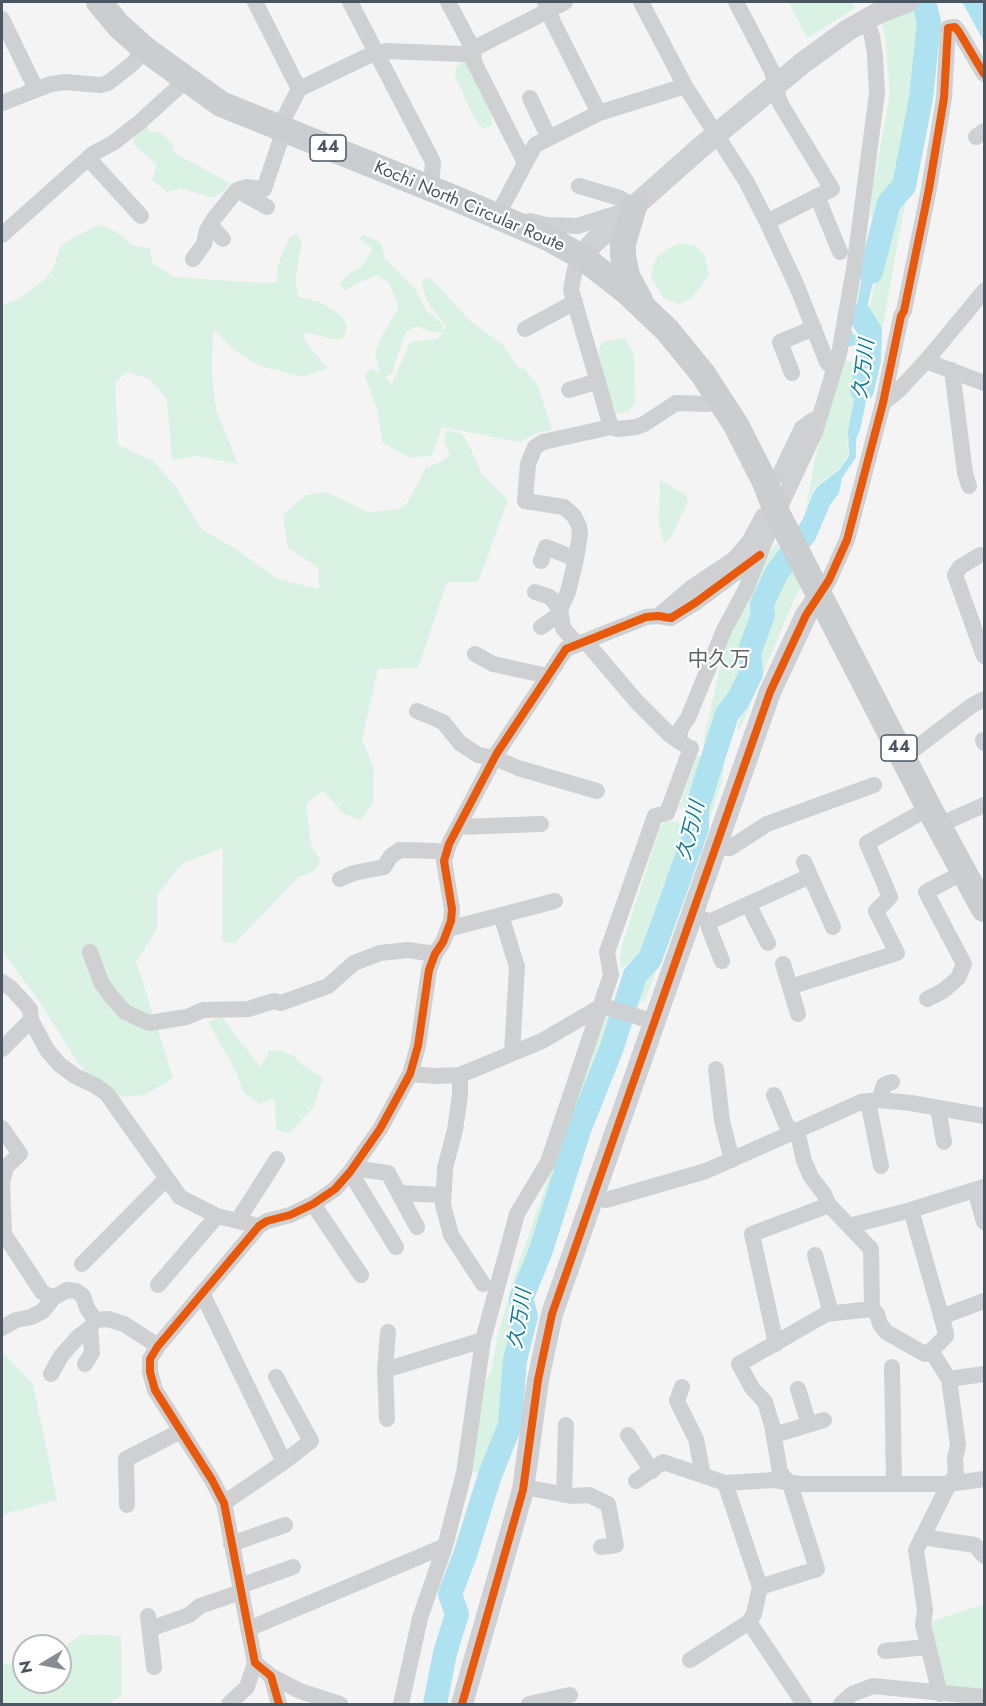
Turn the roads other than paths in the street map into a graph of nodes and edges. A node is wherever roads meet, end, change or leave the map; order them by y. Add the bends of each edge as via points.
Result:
1 (255, 2) edge
2 (350, 2) edge
3 (448, 2) edge
4 (565, 2) edge
5 (641, 2) edge
6 (736, 2) edge
7 (907, 2) edge
8 (108, 4) edge
9 (547, 6) edge
10 (2, 19) edge
11 (867, 20) junction
12 (473, 49) junction
13 (146, 50) junction
14 (376, 52) junction
15 (984, 74) edge
16 (186, 80) junction
17 (775, 84) junction
18 (685, 86) junction
19 (36, 89) junction
20 (299, 89) junction
21 (530, 98) dead end
22 (2, 103) edge
23 (599, 113) junction
24 (281, 129) junction
25 (716, 135) junction
26 (549, 138) junction
27 (88, 158) junction
28 (525, 163) junction
29 (579, 186) dead end
30 (431, 189) junction
31 (237, 190) junction
32 (817, 196) junction
33 (267, 207) dead end
34 (634, 207) junction
35 (141, 216) dead end
36 (497, 216) junction
37 (767, 222) junction
38 (210, 225) junction
39 (2, 235) edge
40 (223, 239) dead end
41 (840, 252) dead end
42 (582, 257) junction
43 (194, 259) dead end
44 (984, 291) edge
45 (575, 302) junction
46 (979, 309) edge
47 (647, 311) junction
48 (813, 328) junction
49 (525, 329) dead end
50 (926, 361) junction
51 (833, 369) junction
52 (952, 370) junction
53 (792, 373) dead end
54 (598, 381) junction
55 (984, 383) edge
56 (569, 390) dead end
57 (721, 401) junction
58 (883, 403) junction
59 (818, 419) junction
60 (611, 427) junction
61 (779, 476) dead end
62 (969, 486) dead end
63 (774, 518) junction
64 (760, 555) junction
65 (980, 555) dead end
66 (576, 559) junction
67 (541, 561) dead end
68 (817, 591) junction
69 (535, 592) dead end
70 (560, 613) junction
71 (657, 616) junction
72 (541, 627) dead end
73 (581, 642) junction
74 (475, 654) dead end
75 (984, 656) edge
76 (548, 676) junction
77 (984, 699) edge
78 (417, 711) dead end
79 (689, 746) junction
80 (904, 757) junction
81 (495, 758) junction
82 (874, 785) dead end
83 (597, 791) dead end
84 (984, 805) edge
85 (934, 816) junction
86 (541, 824) dead end
87 (458, 827) junction
88 (716, 848) junction
89 (446, 854) junction
90 (964, 872) junction
91 (340, 879) dead end
92 (555, 901) dead end
93 (748, 904) junction
94 (984, 909) edge
95 (501, 915) junction
96 (700, 918) junction
97 (833, 927) dead end
98 (448, 929) junction
99 (768, 944) dead end
100 (90, 952) dead end
101 (435, 954) junction
102 (722, 961) dead end
103 (783, 964) dead end
104 (2, 982) edge
105 (790, 987) junction
106 (927, 999) dead end
107 (605, 1007) junction
108 (798, 1014) dead end
109 (31, 1020) junction
110 (650, 1021) junction
111 (2, 1049) edge
112 (512, 1053) junction
113 (716, 1069) dead end
114 (410, 1074) junction
115 (460, 1075) junction
116 (891, 1082) dead end
117 (774, 1095) dead end
118 (874, 1101) junction
119 (938, 1108) junction
120 (984, 1116) edge
121 (2, 1128) edge
122 (792, 1132) junction
123 (944, 1142) dead end
124 (277, 1159) dead end
125 (732, 1160) junction
126 (881, 1166) dead end
127 (351, 1170) junction
128 (166, 1179) junction
129 (980, 1189) edge
130 (399, 1193) junction
131 (443, 1195) junction
132 (594, 1197) junction
133 (313, 1204) junction
134 (828, 1205) junction
135 (911, 1210) junction
136 (217, 1216) junction
137 (238, 1220) junction
138 (984, 1222) edge
139 (259, 1226) junction
140 (849, 1226) junction
141 (417, 1227) dead end
142 (396, 1247) dead end
143 (815, 1255) dead end
144 (82, 1264) dead end
145 (361, 1275) dead end
146 (483, 1284) dead end
147 (158, 1285) dead end
148 (202, 1293) junction
149 (53, 1298) junction
150 (984, 1301) edge
151 (872, 1309) junction
152 (831, 1313) junction
153 (941, 1317) junction
154 (93, 1324) junction
155 (2, 1328) edge
156 (388, 1332) dead end
157 (483, 1340) junction
158 (776, 1344) junction
159 (158, 1346) junction
160 (931, 1352) junction
161 (85, 1364) dead end
162 (892, 1367) dead end
163 (385, 1370) junction
164 (51, 1374) dead end
165 (984, 1374) edge
166 (276, 1377) dead end
167 (949, 1379) junction
168 (682, 1387) dead end
169 (798, 1389) dead end
170 (387, 1419) dead end
171 (566, 1425) dead end
172 (181, 1431) junction
173 (628, 1435) dead end
174 (774, 1435) junction
175 (284, 1462) junction
176 (652, 1471) junction
177 (703, 1475) junction
178 (984, 1479) edge
179 (636, 1481) dead end
180 (725, 1483) junction
181 (790, 1484) junction
182 (894, 1484) junction
183 (949, 1484) junction
184 (524, 1486) junction
185 (564, 1495) junction
186 (224, 1503) junction
187 (128, 1505) dead end
188 (284, 1522) dead end
189 (922, 1537) junction
190 (231, 1544) junction
191 (445, 1546) junction
192 (601, 1547) dead end
193 (984, 1556) edge
194 (293, 1567) dead end
195 (760, 1587) junction
196 (240, 1589) junction
197 (749, 1622) junction
198 (248, 1629) junction
199 (928, 1647) junction
200 (885, 1651) dead end
201 (690, 1660) dead end
202 (255, 1664) junction
203 (154, 1667) dead end
204 (271, 1676) junction
205 (940, 1694) junction
206 (570, 1695) dead end
207 (984, 1697) edge
208 (554, 1702) edge
209 (229, 1704) edge
210 (279, 1704) edge
211 (340, 1704) edge
212 (401, 1704) edge
213 (462, 1704) edge
214 (528, 1704) edge
215 (804, 1704) edge
216 (841, 1704) edge

1 - 20 street
2 - 14 street
3 - 12 street
4 - 9 street
5 - 18 street
6 - 17 street
7 - 11 street
8 - 13 main road, Kochi North Circular Route / 44
9 - 12 street
9 - 23 street
10 - 19 street
11 - 17 street
11 - 51 street via 874,45 877,93 854,269
12 - 14 street via 463,54
12 - 28 street via 474,62
13 - 16 main road, Kochi North Circular Route / 44
13 - 19 street via 108,83 59,82
14 - 20 street
14 - 30 street via 434,162
15 - 58 street via 959,32 955,27 948,28 944,98 933,167
16 - 24 main road, Kochi North Circular Route / 44 via 221,104
16 - 27 street via 140,122
17 - 25 street
17 - 32 street via 780,103 832,189
18 - 23 street
18 - 25 street
19 - 22 street
20 - 24 street
21 - 26 street
23 - 26 street
24 - 30 main road, Kochi North Circular Route / 44
24 - 31 street via 264,189
25 - 34 street
25 - 37 street
26 - 28 street via 535,145
27 - 35 street
27 - 39 street
28 - 36 street
29 - 34 street via 621,198
30 - 36 main road, Kochi North Circular Route / 44
31 - 33 street
31 - 38 street
32 - 37 street
32 - 41 street
34 - 36 street via 601,220 567,226
34 - 42 street
34 - 47 main road via 622,256 627,276
36 - 42 main road, Kochi North Circular Route / 44
37 - 48 street
38 - 40 street
38 - 43 street
42 - 45 street via 571,290
42 - 47 main road, Kochi North Circular Route / 44
44 - 46 street
45 - 49 street
45 - 54 street
46 - 50 street
47 - 57 main road, Kochi North Circular Route / 44 via 688,355
48 - 51 street
48 - 53 street via 780,342
50 - 52 street
50 - 58 street
51 - 59 street
52 - 55 street
52 - 62 street via 964,473
54 - 56 street
54 - 60 street
57 - 60 street via 676,403 645,424 624,429
57 - 63 main road, Kochi North Circular Route / 44 via 765,482
58 - 68 street via 847,540 829,580
59 - 61 street via 802,428
59 - 63 street
60 - 66 street via 543,442 535,447 528,464 525,501 564,507 574,516 580,534
63 - 64 street
63 - 68 main road, Kochi North Circular Route / 44
63 - 71 street via 734,560
64 - 71 street via 679,613 670,618
64 - 79 street via 681,728
65 - 75 street via 960,567 955,575
66 - 67 street via 546,547
66 - 70 street
68 - 80 main road, Kochi North Circular Route / 44
68 - 88 street via 770,692
69 - 70 street via 550,597
70 - 72 street
70 - 73 street via 566,633
71 - 73 street
73 - 76 street via 566,649
73 - 79 street via 670,735
74 - 76 street via 493,664
76 - 81 street
77 - 80 street
78 - 81 street via 443,722 464,747
79 - 107 street via 667,813 655,816 608,952 612,975
80 - 85 main road, Kochi North Circular Route / 44
81 - 83 street
81 - 87 street
82 - 88 street via 767,824 730,848
84 - 85 street
85 - 90 main road, Kochi North Circular Route / 44
85 - 105 street via 867,843 890,897 876,911 897,953
86 - 87 street
87 - 89 street
88 - 96 street
89 - 91 street via 400,850 384,867
89 - 98 street via 452,909
90 - 94 main road, Kochi North Circular Route / 44
90 - 106 street via 926,892 964,964 957,978
92 - 95 street
93 - 96 street
93 - 97 street via 807,869
93 - 99 street
95 - 98 street
95 - 112 street via 517,967
96 - 102 street
96 - 110 street
98 - 101 street
100 - 101 street via 110,995 125,1012 149,1023 187,1017 203,1010 248,1009 274,1001 281,1003 328,986 354,963 380,953 408,950
101 - 114 street
103 - 105 street
104 - 109 street via 30,1009
105 - 108 street
107 - 110 street
107 - 112 street
107 - 157 street via 548,1162 517,1214
109 - 111 street
109 - 128 street via 58,1064 107,1094
110 - 132 street
112 - 115 street
113 - 125 street via 722,1121
114 - 115 street
114 - 127 street via 380,1129
115 - 131 street
116 - 118 street via 884,1085
117 - 122 street
118 - 119 street
118 - 122 street via 861,1102
118 - 126 street
119 - 120 street
119 - 123 street
121 - 149 street via 20,1154 6,1167 2,1183 4,1234 42,1292
122 - 125 street
122 - 134 street via 799,1139 811,1177
124 - 137 street
125 - 132 street via 698,1174 606,1200
127 - 130 street via 388,1173
127 - 133 street via 335,1189
127 - 142 street
128 - 136 street via 180,1197
128 - 144 street
129 - 135 street
129 - 138 street
130 - 131 street
130 - 141 street
131 - 146 street via 451,1234
132 - 184 street via 552,1314 537,1380
133 - 139 street
133 - 145 street
134 - 140 street
134 - 158 street via 752,1234
135 - 140 street
135 - 153 street
136 - 137 street
136 - 147 street
137 - 139 street
139 - 148 street
140 - 151 street via 871,1249
143 - 152 street
148 - 159 street
148 - 175 street
149 - 154 street via 67,1290 76,1291 83,1296
149 - 155 street via 43,1311
150 - 153 street
151 - 152 street
151 - 160 street via 886,1332 925,1354
152 - 158 street
153 - 160 street via 946,1336
154 - 159 street via 108,1319 124,1324
154 - 161 street via 92,1353
154 - 164 street via 61,1356
156 - 163 street
157 - 163 street
157 - 191 street via 464,1473
158 - 174 street via 739,1364 765,1402
159 - 172 street via 150,1359 150,1372 155,1390
160 - 167 street
162 - 182 street
163 - 170 street
165 - 167 street
166 - 175 street via 311,1441
167 - 183 street via 958,1445 956,1475
168 - 177 street via 677,1401 696,1439
169 - 174 street via 816,1422
171 - 185 street
172 - 186 street
172 - 187 street via 126,1459
173 - 176 street
174 - 181 street via 780,1472
175 - 186 street
176 - 177 street via 663,1462
176 - 179 street
177 - 180 street
178 - 183 street
180 - 181 street via 774,1480
180 - 195 street
181 - 182 street
181 - 195 street via 816,1569
182 - 183 street
183 - 189 street
184 - 185 street
184 - 213 street
185 - 192 street via 589,1495 608,1504 616,1545
186 - 190 street
188 - 190 street
189 - 193 street via 975,1545
189 - 199 street via 916,1550
190 - 196 street
191 - 198 street
191 - 212 street via 420,1618
194 - 196 street
195 - 197 street
196 - 198 street
196 - 203 street via 200,1606 189,1615 149,1622
197 - 201 street
197 - 215 street
198 - 202 street
199 - 200 street
199 - 205 street
202 - 204 street
202 - 209 street via 247,1687
204 - 210 street
204 - 211 street
205 - 207 street
205 - 216 street via 873,1686 852,1694
206 - 208 street
208 - 214 street

